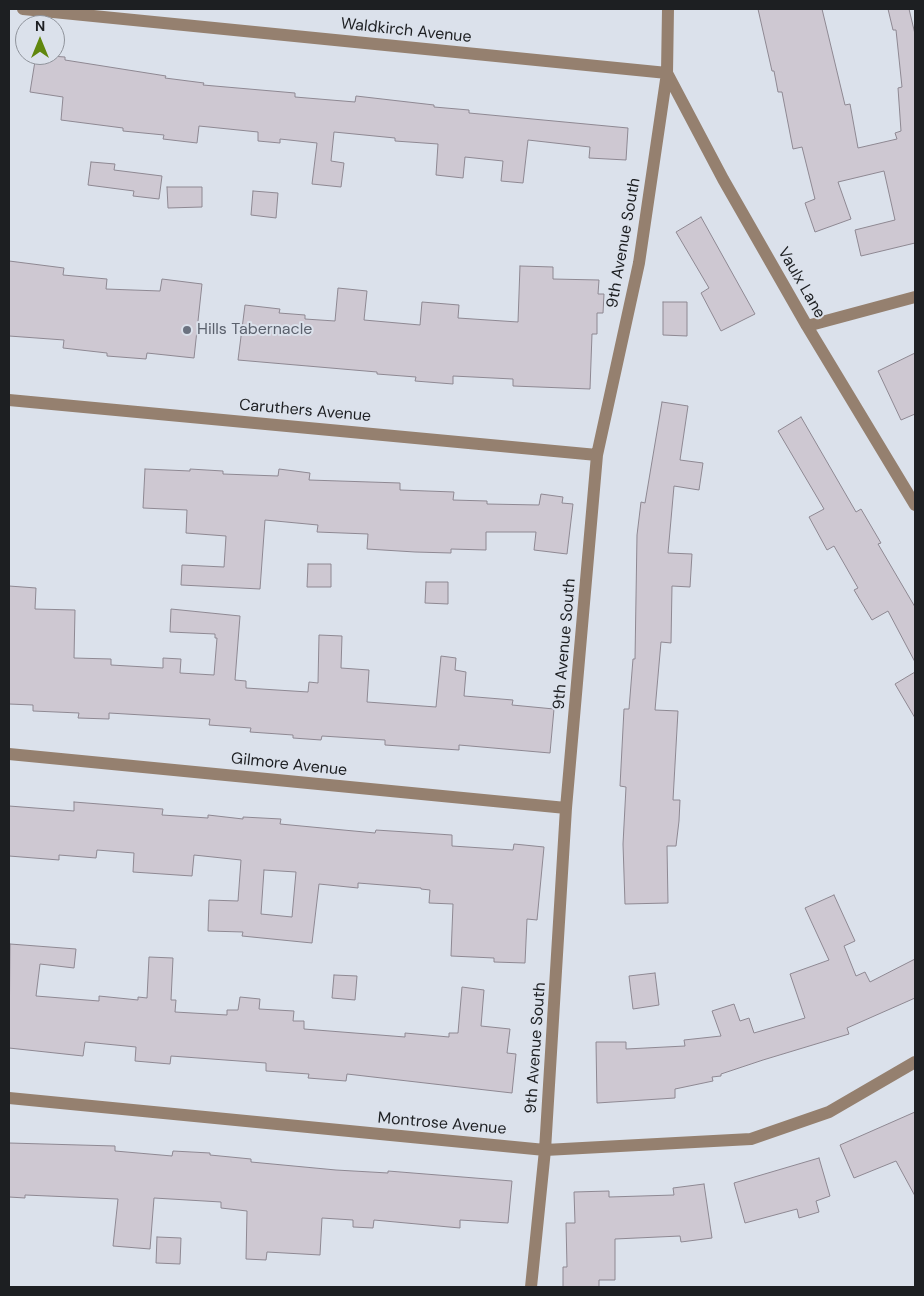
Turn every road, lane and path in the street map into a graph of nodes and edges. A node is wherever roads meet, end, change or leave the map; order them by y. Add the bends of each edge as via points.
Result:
1 (23, 9) edge
2 (668, 9) edge
3 (667, 73) junction
4 (915, 297) edge
5 (807, 326) junction
6 (9, 400) edge
7 (597, 455) junction
8 (915, 504) edge
9 (9, 754) edge
10 (566, 808) junction
11 (915, 1062) edge
12 (9, 1098) edge
13 (546, 1150) junction
14 (530, 1287) edge

1 - 3 street, Waldkirch Avenue
2 - 3 street, 9th Avenue South
3 - 5 street, Vaulx Lane via 723,180
3 - 7 street, 9th Avenue South via 639,263
4 - 5 street
5 - 8 street, Vaulx Lane
6 - 7 street, Caruthers Avenue
7 - 10 street, 9th Avenue South
9 - 10 street, Gilmore Avenue
10 - 13 street, 9th Avenue South
11 - 13 street, Montrose Avenue via 829,1112 751,1139
12 - 13 street, Montrose Avenue
13 - 14 street, 9th Avenue South

